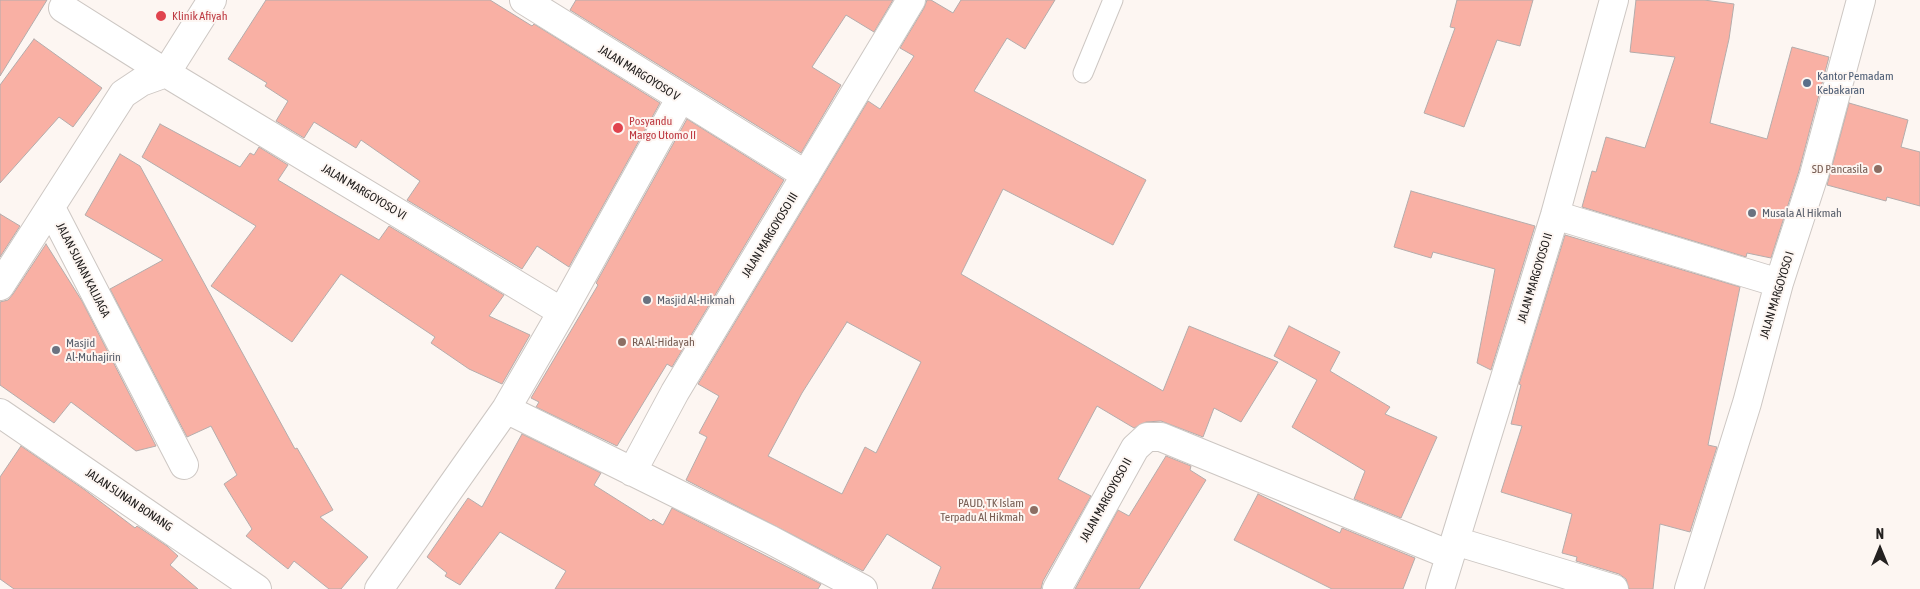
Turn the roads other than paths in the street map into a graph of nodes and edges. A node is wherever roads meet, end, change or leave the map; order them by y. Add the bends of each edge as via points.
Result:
1 (212, 0) edge
2 (524, 0) edge
3 (912, 0) edge
4 (1113, 0) edge
5 (1614, 0) edge
6 (1861, 0) edge
7 (63, 8) dead end
8 (166, 73) junction
9 (1083, 73) dead end
10 (680, 99) junction
11 (806, 175) junction
12 (51, 208) junction
13 (1555, 215) junction
14 (1780, 283) junction
15 (0, 286) edge
16 (562, 312) junction
17 (506, 409) junction
18 (0, 413) edge
19 (184, 465) dead end
20 (632, 472) junction
21 (1453, 548) junction
22 (257, 589) edge
23 (379, 589) edge
24 (863, 589) edge
25 (1057, 589) edge
26 (1440, 589) edge
27 (1614, 589) edge
28 (1690, 589) edge

1 - 8 street
2 - 10 street, JALAN MARGOYOSO V
3 - 11 street, JALAN MARGOYOSO III
4 - 9 lane
5 - 13 street, JALAN MARGOYOSO II
6 - 14 street, JALAN MARGOYOSO I via 1814,175
7 - 8 street, JALAN MARGOYOSO VI
8 - 12 street, JALAN SUNAN KALIJAGA via 141,82 124,94
8 - 16 street, JALAN MARGOYOSO VI
10 - 11 street, JALAN MARGOYOSO V
10 - 16 street
11 - 20 street, JALAN MARGOYOSO III via 675,392
12 - 15 street, JALAN SUNAN KALIJAGA
12 - 19 street, JALAN SUNAN KALIJAGA
13 - 14 street
13 - 21 street, JALAN MARGOYOSO II
14 - 28 street, JALAN MARGOYOSO I
16 - 17 street
17 - 20 street
17 - 23 street
18 - 22 street, JALAN SUNAN BONANG
20 - 24 street via 772,540
21 - 25 street, JALAN MARGOYOSO II via 1161,438 1147,438 1135,448
21 - 26 street, JALAN MARGOYOSO II
21 - 27 street

